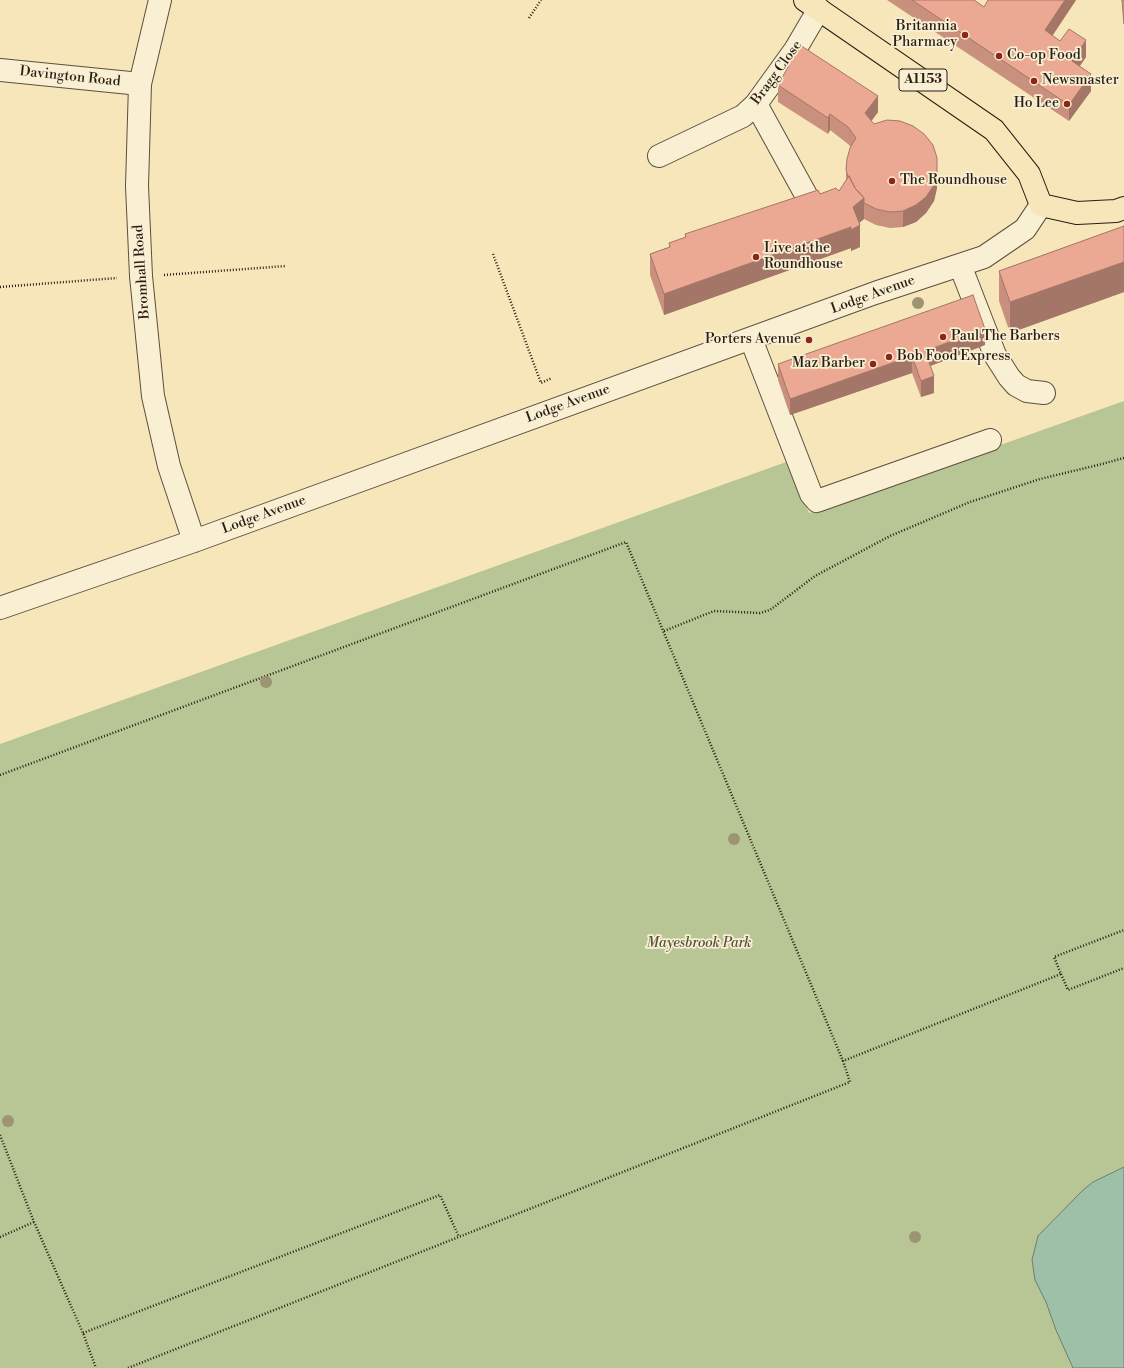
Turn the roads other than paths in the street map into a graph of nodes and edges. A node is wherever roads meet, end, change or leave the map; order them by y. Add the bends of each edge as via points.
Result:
1 (160, 0) edge
2 (812, 5) edge
3 (0, 70) edge
4 (140, 84) junction
5 (756, 104) junction
6 (659, 156) dead end
7 (806, 194) edge
8 (1041, 204) junction
9 (1124, 208) edge
10 (960, 264) junction
11 (751, 339) junction
12 (1044, 393) dead end
13 (990, 440) dead end
14 (194, 541) junction
15 (0, 608) edge

1 - 4 street, Bromhall Road
2 - 5 street, Bragg Close via 795,50
2 - 8 main road, A1153 via 994,130 1029,174
3 - 4 street, Davington Road
4 - 14 street, Bromhall Road via 137,186 140,269 153,396 169,466
5 - 6 street, Bragg Close via 743,116
5 - 7 street
8 - 9 main road via 1077,212 1116,211
8 - 10 street, Lodge Avenue via 1025,229 984,257
10 - 11 street, Lodge Avenue
10 - 12 street via 992,348 1006,373 1016,385 1027,391
11 - 13 street via 811,494 817,501
11 - 14 street, Lodge Avenue
14 - 15 street, Lodge Avenue

